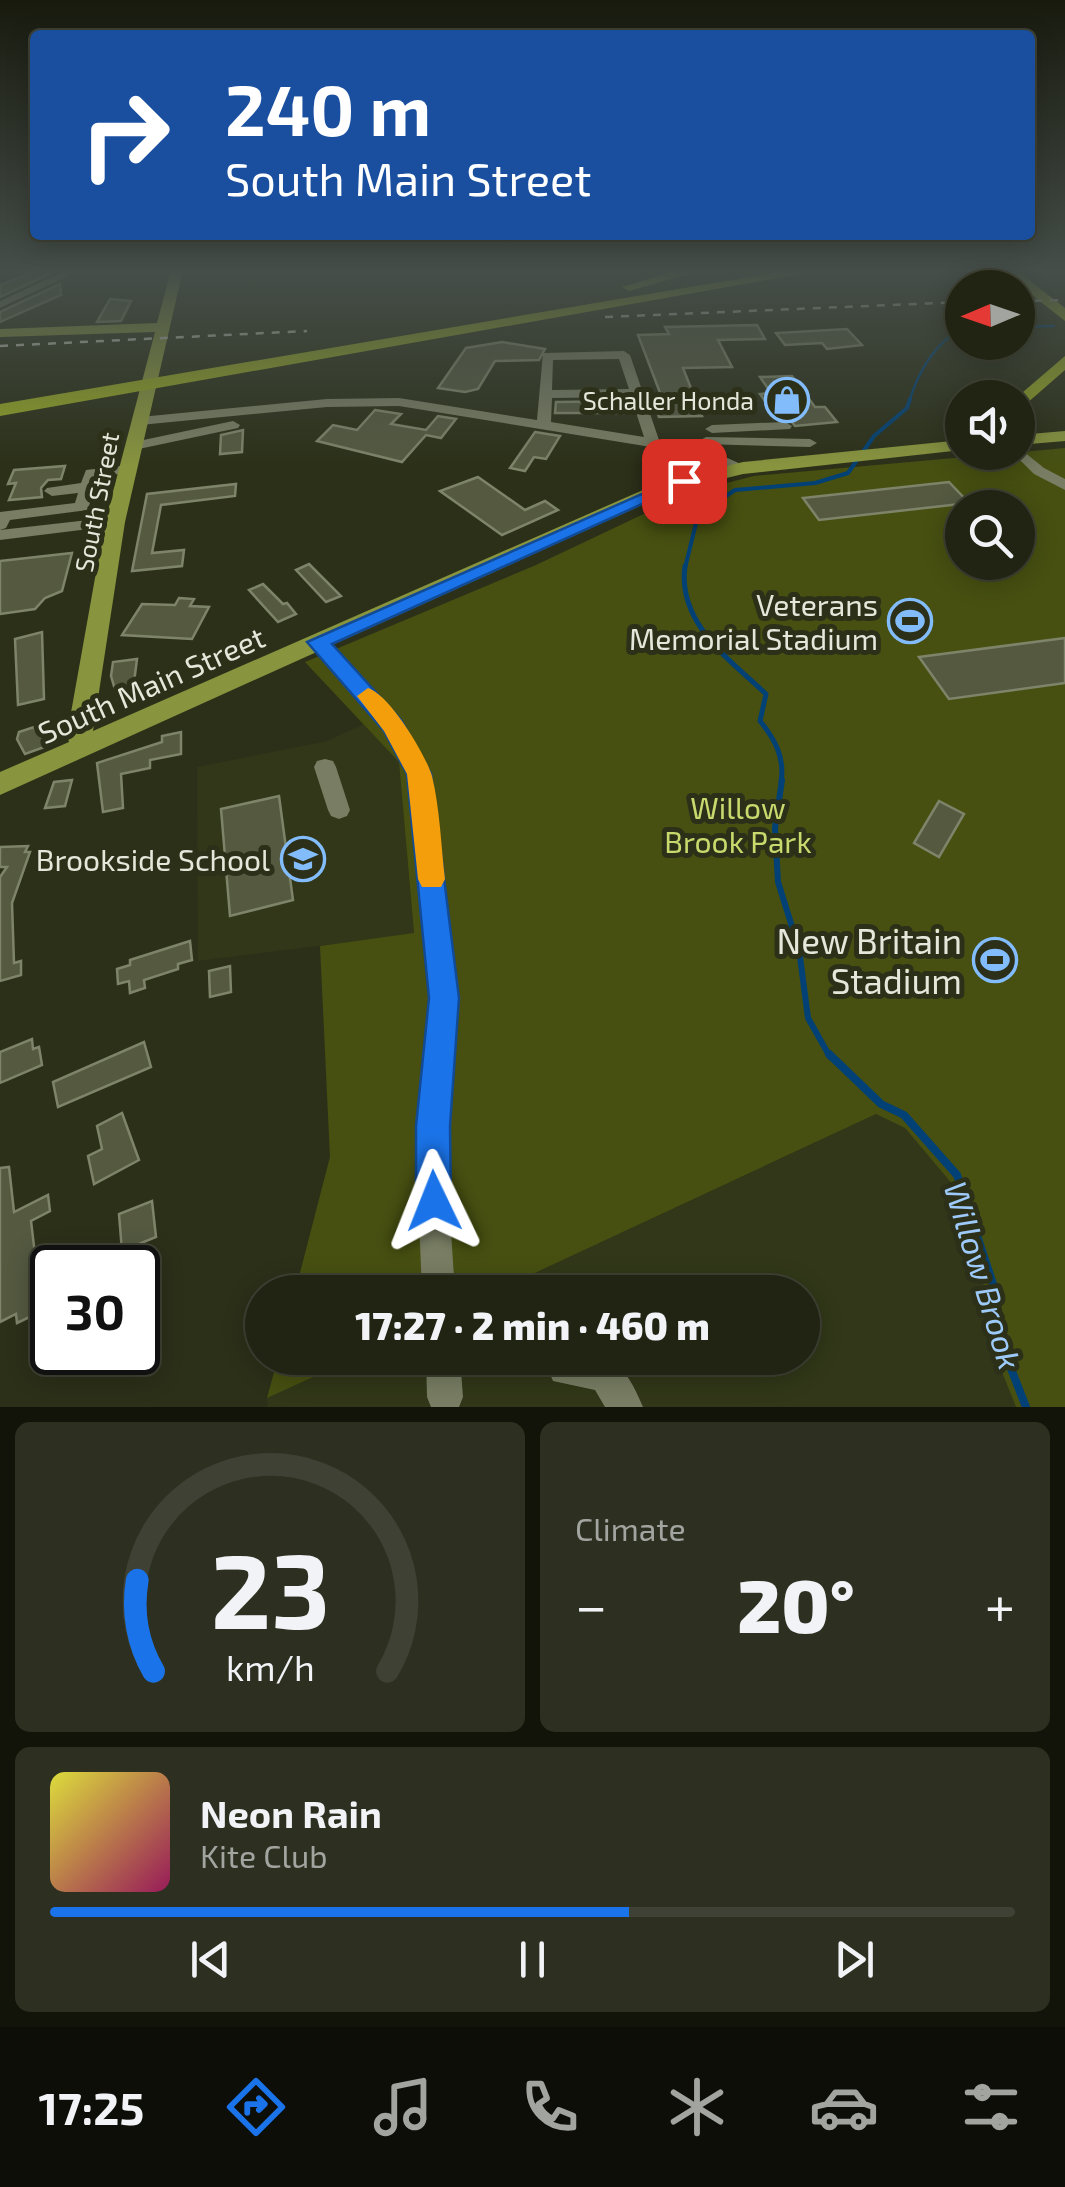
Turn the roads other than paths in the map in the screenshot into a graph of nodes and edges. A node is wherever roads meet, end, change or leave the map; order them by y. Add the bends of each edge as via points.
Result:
1 (158, 336) edge
2 (367, 336) edge
3 (407, 336) edge
4 (570, 356) junction
5 (599, 356) junction
6 (1065, 361) edge
7 (172, 372) junction
8 (123, 380) junction
9 (1035, 390) edge
10 (0, 391) edge
11 (638, 392) junction
12 (607, 393) junction
13 (546, 394) junction
14 (574, 394) junction
15 (0, 412) edge
16 (140, 421) junction
17 (283, 421) dead end
18 (544, 423) junction
19 (785, 426) dead end
20 (1065, 436) edge
21 (1035, 439) edge
22 (653, 442) junction
23 (810, 444) dead end
24 (134, 446) junction
25 (945, 447) edge
26 (1035, 467) edge
27 (738, 468) junction
28 (128, 469) junction
29 (70, 476) dead end
30 (89, 480) junction
31 (1065, 484) edge
32 (52, 491) dead end
33 (115, 522) junction
34 (0, 524) edge
35 (0, 535) edge
36 (318, 642) junction
37 (84, 746) junction
38 (325, 767) dead end
39 (0, 784) edge
40 (339, 810) dead end
41 (438, 1275) edge
42 (444, 1375) edge
43 (605, 1375) edge
44 (446, 1396) dead end
45 (624, 1407) edge

1 - 16 main road, South Street
2 - 7 highway
3 - 7 highway
4 - 5 street
4 - 13 street via 547,356
4 - 14 street
5 - 11 street via 624,355
5 - 12 street
6 - 9 highway
7 - 8 highway
8 - 10 highway
8 - 15 highway
11 - 12 street
11 - 22 street
12 - 14 street
13 - 14 street
13 - 18 street
16 - 18 street via 379,401
16 - 24 main road, South Street
17 - 24 street via 211,428
18 - 22 street
19 - 23 street via 709,435
20 - 21 main road
22 - 27 street via 710,453
24 - 28 main road, South Street
25 - 27 main road, South Main Street
26 - 31 street
27 - 36 main road, South Main Street via 654,492
28 - 30 street
28 - 33 main road, South Street
29 - 30 street
30 - 32 street
30 - 34 street via 82,507 3,516
33 - 35 street
33 - 37 main road, South Street via 80,735
36 - 37 main road, South Main Street
36 - 41 street via 392,726 423,792 444,998 432,1171
37 - 39 main road, South Main Street
38 - 40 street
42 - 44 street
43 - 45 street

